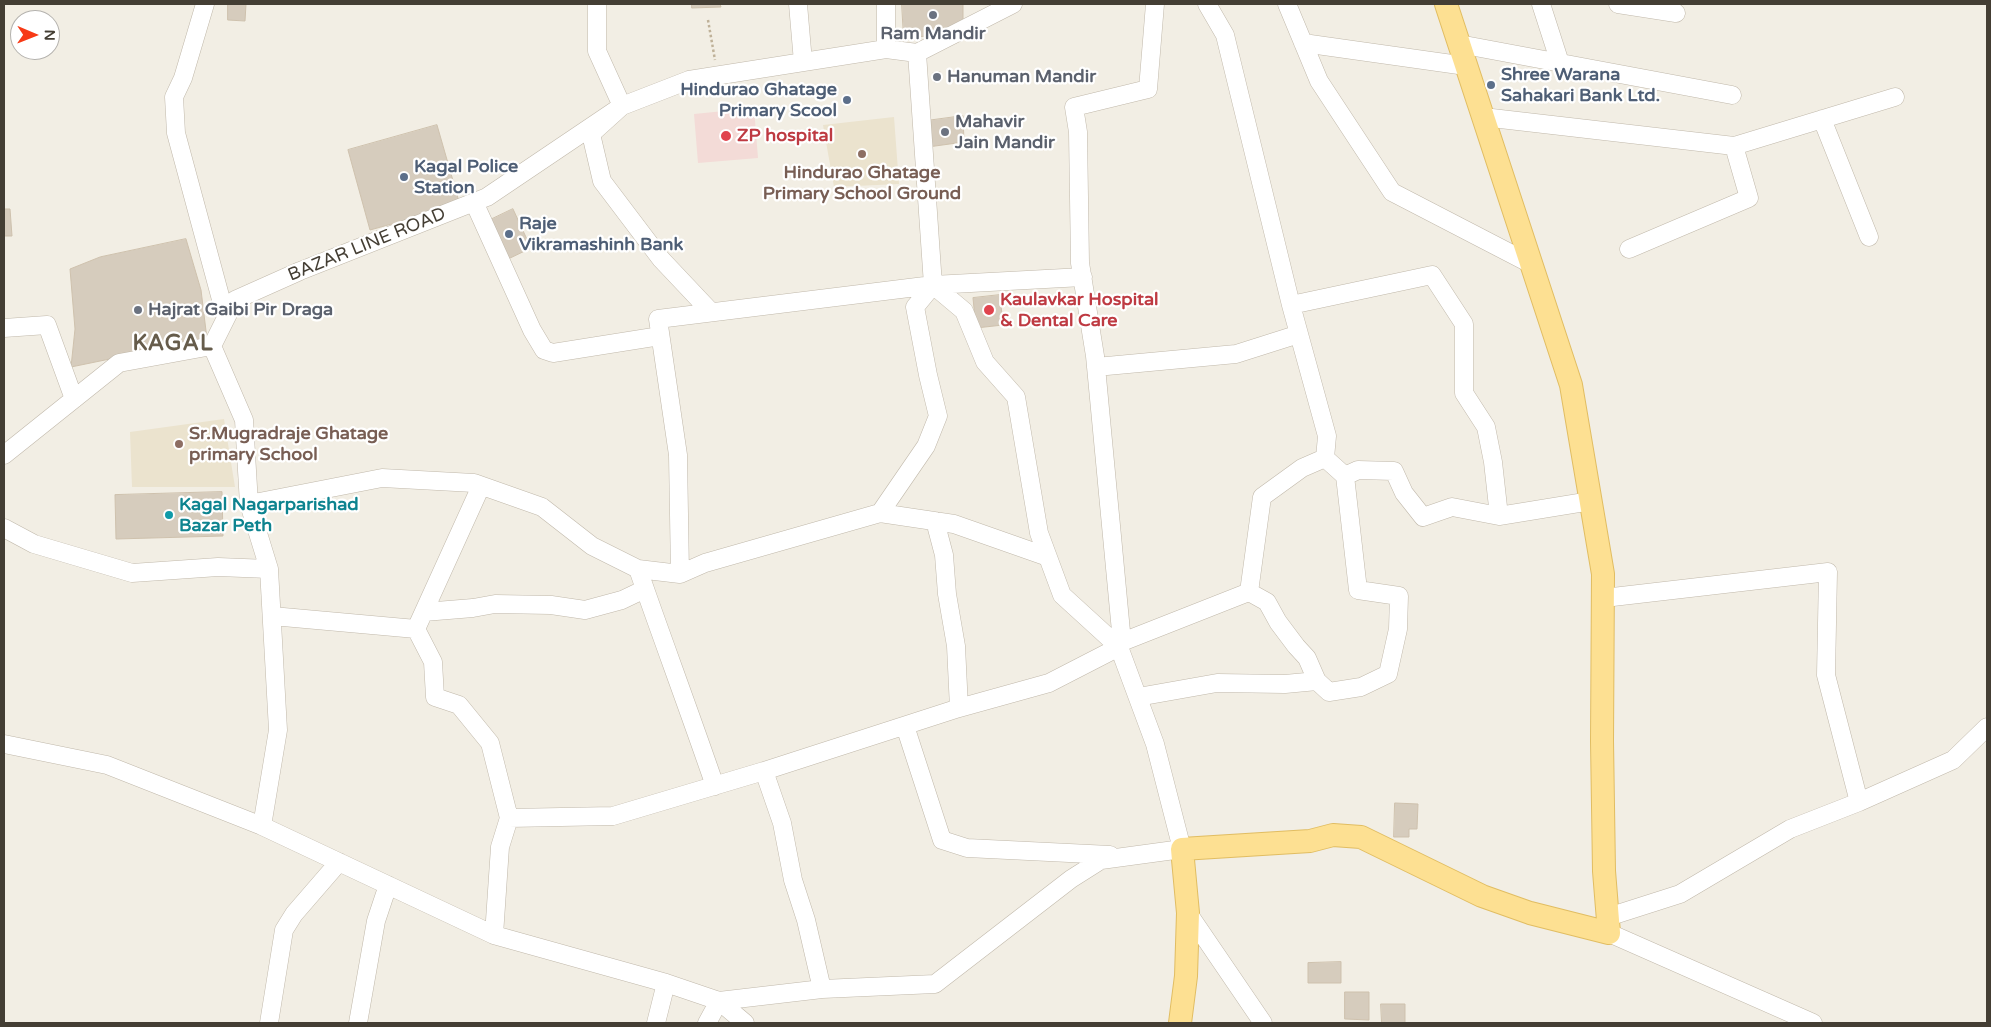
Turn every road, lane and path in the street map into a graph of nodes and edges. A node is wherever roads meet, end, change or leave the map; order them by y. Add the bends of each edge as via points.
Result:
1 (205, 4) edge
2 (598, 4) edge
3 (798, 4) edge
4 (886, 4) edge
5 (1013, 4) edge
6 (1155, 4) edge
7 (1207, 4) edge
8 (1287, 4) edge
9 (1446, 4) edge
10 (1541, 4) edge
11 (1618, 4) edge
12 (1676, 12) dead end
13 (708, 20) dead end
14 (1303, 44) junction
15 (1459, 44) junction
16 (886, 49) junction
17 (917, 53) junction
18 (804, 62) junction
19 (1560, 63) junction
20 (1466, 66) junction
21 (718, 76) junction
22 (1732, 95) dead end
23 (1895, 97) dead end
24 (622, 106) junction
25 (1483, 117) junction
26 (1822, 119) junction
27 (1734, 146) junction
28 (474, 202) junction
29 (1869, 237) dead end
30 (1629, 248) dead end
31 (1531, 264) junction
32 (1083, 277) junction
33 (933, 285) junction
34 (1291, 305) junction
35 (711, 312) junction
36 (226, 318) junction
37 (4, 328) edge
38 (1299, 334) junction
39 (660, 336) junction
40 (212, 346) junction
41 (1096, 368) junction
42 (74, 399) junction
43 (4, 455) edge
44 (1325, 458) junction
45 (1345, 476) junction
46 (481, 486) junction
47 (1591, 501) junction
48 (249, 504) junction
49 (880, 514) junction
50 (1499, 516) junction
51 (935, 521) junction
52 (4, 528) edge
53 (1048, 557) junction
54 (269, 569) junction
55 (638, 569) junction
56 (680, 574) junction
57 (645, 589) junction
58 (1249, 592) junction
59 (1604, 598) junction
60 (424, 612) junction
61 (272, 616) junction
62 (416, 629) junction
63 (1119, 647) junction
64 (1317, 681) junction
65 (1138, 697) junction
66 (959, 708) junction
67 (905, 726) junction
68 (1987, 727) edge
69 (4, 744) edge
70 (764, 771) junction
71 (715, 786) junction
72 (1859, 802) junction
73 (509, 818) junction
74 (262, 826) junction
75 (1182, 849) junction
76 (1128, 856) junction
77 (339, 862) junction
78 (388, 885) junction
79 (1188, 913) junction
80 (1609, 925) junction
81 (494, 935) junction
82 (666, 983) junction
83 (822, 989) junction
84 (719, 1001) junction
85 (269, 1023) edge
86 (358, 1023) edge
87 (656, 1023) edge
88 (708, 1023) edge
89 (745, 1023) edge
90 (1180, 1023) edge
91 (1263, 1023) edge
92 (1813, 1023) edge

1 - 36 street via 183,78 174,97 176,133
2 - 24 street via 597,51
3 - 18 street
4 - 16 street
5 - 17 street
6 - 32 street via 1148,89 1074,107 1078,132 1080,263
7 - 34 street via 1225,35
8 - 14 street
9 - 15 main road
10 - 19 street
11 - 12 street
13 - 21 path
14 - 20 street
14 - 31 street via 1318,81 1392,192
15 - 19 street
15 - 20 main road
16 - 17 street
16 - 18 street
17 - 33 street
18 - 21 street
19 - 22 street
20 - 25 main road
21 - 24 street via 689,80
23 - 26 street
24 - 28 street, BAZAR LINE ROAD via 488,197
24 - 35 street via 590,134 602,181 661,259
25 - 27 street
25 - 31 main road
26 - 27 street
26 - 29 street
27 - 30 street via 1749,198
28 - 36 street, BAZAR LINE ROAD via 236,300
28 - 39 street via 544,350 553,352
31 - 47 main road via 1572,385
32 - 33 street
32 - 41 street
33 - 35 street
33 - 49 street via 915,307 938,416 926,446
33 - 53 street via 964,311 985,362 1016,397 1039,533
34 - 38 street
34 - 50 street via 1432,275 1464,324 1464,393 1486,428
35 - 39 street via 658,319
36 - 40 street
37 - 42 street via 47,326
38 - 41 street via 1236,354
38 - 44 street via 1327,436
39 - 56 street via 678,455
40 - 42 street via 119,363
40 - 48 street via 244,420
41 - 58 street via 1122,642
42 - 43 street
44 - 45 street
44 - 58 street via 1302,468 1262,497
45 - 50 street via 1358,470 1394,471 1404,493 1423,517 1452,507
45 - 64 street via 1358,590 1399,596 1398,628 1388,674 1361,687 1329,692
46 - 48 street via 382,478
46 - 55 street via 542,506 592,546
46 - 60 street
47 - 50 street
47 - 59 main road
48 - 54 street
49 - 51 street
49 - 56 street via 705,563
51 - 53 street via 954,524
51 - 66 street via 944,556 956,646
52 - 54 street via 34,544 132,573 218,567
53 - 63 street via 1062,595
54 - 61 street
55 - 56 street
55 - 57 street
57 - 60 street via 622,600 584,610 551,604 495,604
57 - 71 street
58 - 64 street via 1266,602 1307,658
59 - 72 street via 1828,572 1826,675
59 - 80 main road via 1602,741 1604,871
60 - 62 street
61 - 62 street
61 - 74 street via 278,730
62 - 73 street via 433,662 435,697 459,706 490,743
63 - 65 street
63 - 66 street via 1049,683
64 - 65 street via 1285,684 1218,682
65 - 75 street via 1155,744
66 - 67 street
67 - 70 street
67 - 76 street via 942,840 967,848
68 - 72 street via 1953,760
69 - 74 street via 107,765
70 - 71 street
70 - 83 street via 782,823 793,880
71 - 73 street via 613,816
72 - 80 street via 1790,829 1680,894
73 - 81 street via 500,847
74 - 77 street
75 - 76 street
75 - 79 main road
75 - 80 main road via 1310,841 1333,834 1361,837 1482,896 1530,912
76 - 83 street via 1101,860 1071,879 935,984
77 - 78 street
77 - 85 street via 284,930
78 - 81 street
78 - 86 street via 376,921
79 - 90 main road via 1186,976
79 - 91 street
80 - 92 street
81 - 82 street
82 - 84 street
82 - 87 street
83 - 84 street
84 - 88 street
84 - 89 street

